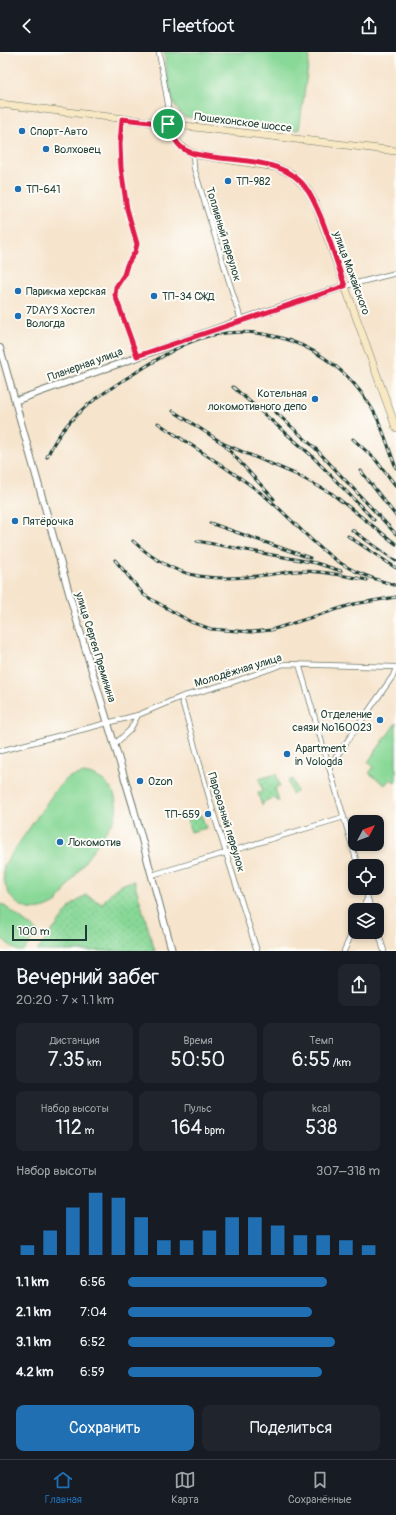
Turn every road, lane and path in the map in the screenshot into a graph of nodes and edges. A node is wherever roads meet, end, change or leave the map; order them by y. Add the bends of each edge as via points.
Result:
1 (159, 52) edge
2 (0, 104) edge
3 (122, 119) junction
4 (168, 124) junction
5 (396, 151) edge
6 (193, 153) junction
7 (396, 273) edge
8 (345, 286) junction
9 (242, 320) junction
10 (0, 348) edge
11 (137, 356) junction
12 (15, 401) junction
13 (396, 428) edge
14 (299, 664) junction
15 (396, 667) edge
16 (180, 697) junction
17 (138, 715) junction
18 (108, 723) junction
19 (115, 744) junction
20 (0, 751) edge
21 (329, 767) junction
22 (344, 817) junction
23 (227, 853) junction
24 (356, 859) edge
25 (152, 875) junction
26 (366, 895) edge
27 (367, 899) junction
28 (365, 903) edge
29 (368, 903) edge
30 (349, 939) edge
31 (380, 939) edge
32 (172, 951) edge
33 (257, 951) edge
34 (344, 951) edge
35 (384, 951) edge

1 - 4 street via 168,104
2 - 3 main road, Пошехонское шоссе
3 - 4 main road, Пошехонское шоссе
3 - 11 street via 121,168 127,209 137,244 116,287 115,295
4 - 5 main road, Пошехонское шоссе
4 - 6 main road, улица Можайского via 176,142
6 - 8 main road, улица Можайского via 267,165 299,180 314,203
6 - 9 street, Топливный переулок via 194,168
7 - 8 street
8 - 9 street, Планерная улица
8 - 13 main road, улица Можайского
9 - 11 street, Планерная улица
10 - 12 street, улица Сергея Преминина
11 - 12 street, Планерная улица
12 - 18 street, улица Сергея Преминина
14 - 15 street, Молодёжная улица
14 - 16 street, Молодёжная улица via 273,667
14 - 21 street
15 - 21 street via 394,676
16 - 17 street, Молодёжная улица
16 - 23 street, Паровозный переулок
17 - 18 street, Молодёжная улица
17 - 19 street via 130,730
18 - 19 street, улица Сергея Преминина
18 - 20 street, Молодёжная улица
19 - 25 street, улица Сергея Преминина
21 - 22 street
22 - 23 street
22 - 24 street
23 - 25 street
23 - 33 street, Паровозный переулок
25 - 32 street, улица Сергея Преминина
26 - 27 street
27 - 28 street
27 - 29 street
30 - 34 street
31 - 35 street

